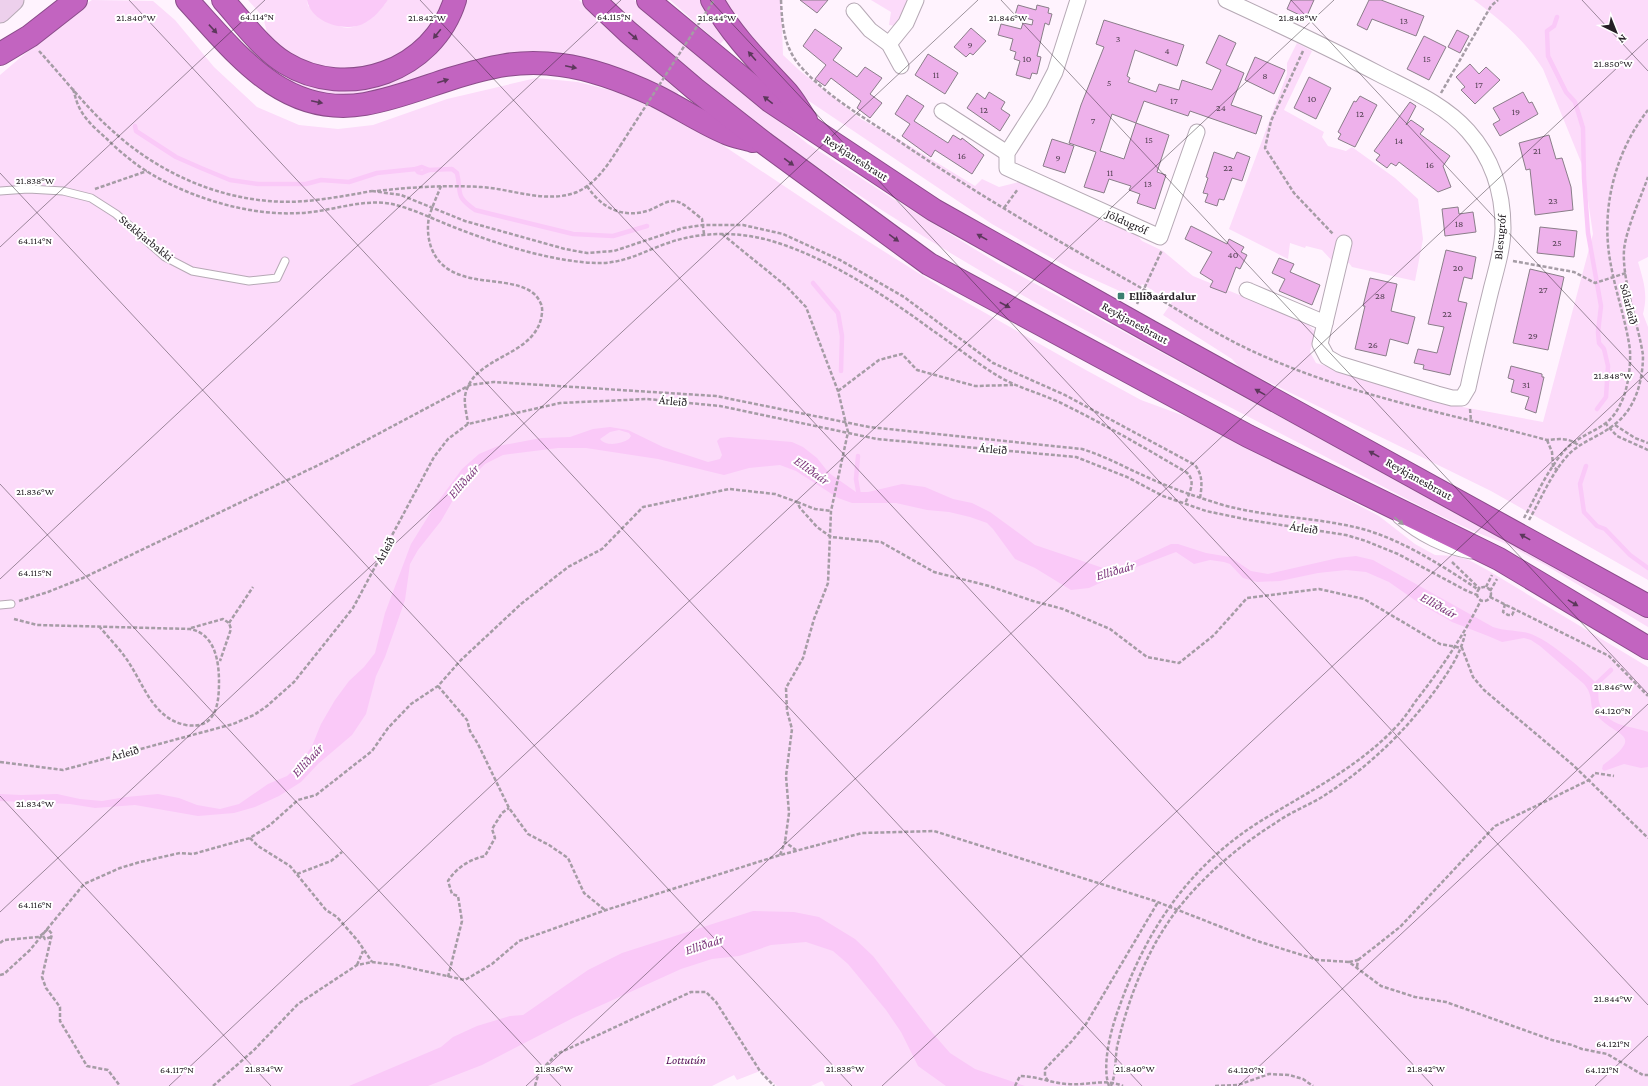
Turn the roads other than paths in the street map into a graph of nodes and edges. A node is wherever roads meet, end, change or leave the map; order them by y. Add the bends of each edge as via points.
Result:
1 (13, 0) edge
2 (59, 0) edge
3 (76, 0) edge
4 (187, 0) edge
5 (223, 0) edge
6 (234, 0) edge
7 (455, 0) edge
8 (594, 0) edge
9 (648, 0) edge
10 (713, 0) edge
11 (916, 0) edge
12 (1078, 0) edge
13 (1226, 0) edge
14 (854, 11) dead end
15 (0, 12) edge
16 (889, 44) junction
17 (0, 48) edge
18 (269, 50) junction
19 (0, 54) edge
20 (901, 66) dead end
21 (942, 111) dead end
22 (812, 130) junction
23 (1197, 132) dead end
24 (764, 143) junction
25 (1007, 153) junction
26 (0, 191) edge
27 (1344, 243) road end
28 (1016, 256) junction
29 (285, 261) dead end
30 (1052, 268) dead end
31 (1247, 290) dead end
32 (1325, 323) junction
33 (1217, 360) dead end
34 (1240, 381) junction
35 (11, 604) road end
36 (0, 605) edge
37 (1648, 606) edge
38 (1648, 648) edge

1 - 15 main road
2 - 17 main road
3 - 19 highway via 30,36
4 -> 24 highway via 253,70 283,91 311,101 334,105 364,104 502,64 561,65 590,71 627,84 656,96 726,133
5 - 18 highway
6 - 18 highway
7 -> 18 highway via 444,25 414,58 396,69 377,76 347,80 311,75 283,62
8 -> 24 highway via 628,32
22 -> 9 highway, Reykjanesbraut via 770,102
22 -> 10 highway via 785,90 744,46
11 - 16 street via 906,23
12 - 25 street via 1048,89
13 - 32 street, Blesugróf via 1309,38 1436,104 1458,120 1483,150 1500,191 1503,230 1499,258 1468,388 1462,398 1437,394 1339,364 1327,357 1320,344
14 - 16 street via 870,30
16 - 20 street
21 - 25 street
28 -> 22 highway, Reykjanesbraut via 934,210
23 - 25 street, Jöldugróf via 1160,237 1007,168
24 -> 38 highway via 929,264 1248,436 1369,496 1497,570
26 - 29 lane, Stekkjarbakki via 64,191 91,198 116,214 165,257 192,271 249,281 277,278
27 - 32 street, Blesugróf
28 - 30 lane
28 - 34 highway, Reykjanesbraut
31 - 32 street
33 - 34 lane
37 -> 34 highway, Reykjanesbraut
35 - 36 lane

